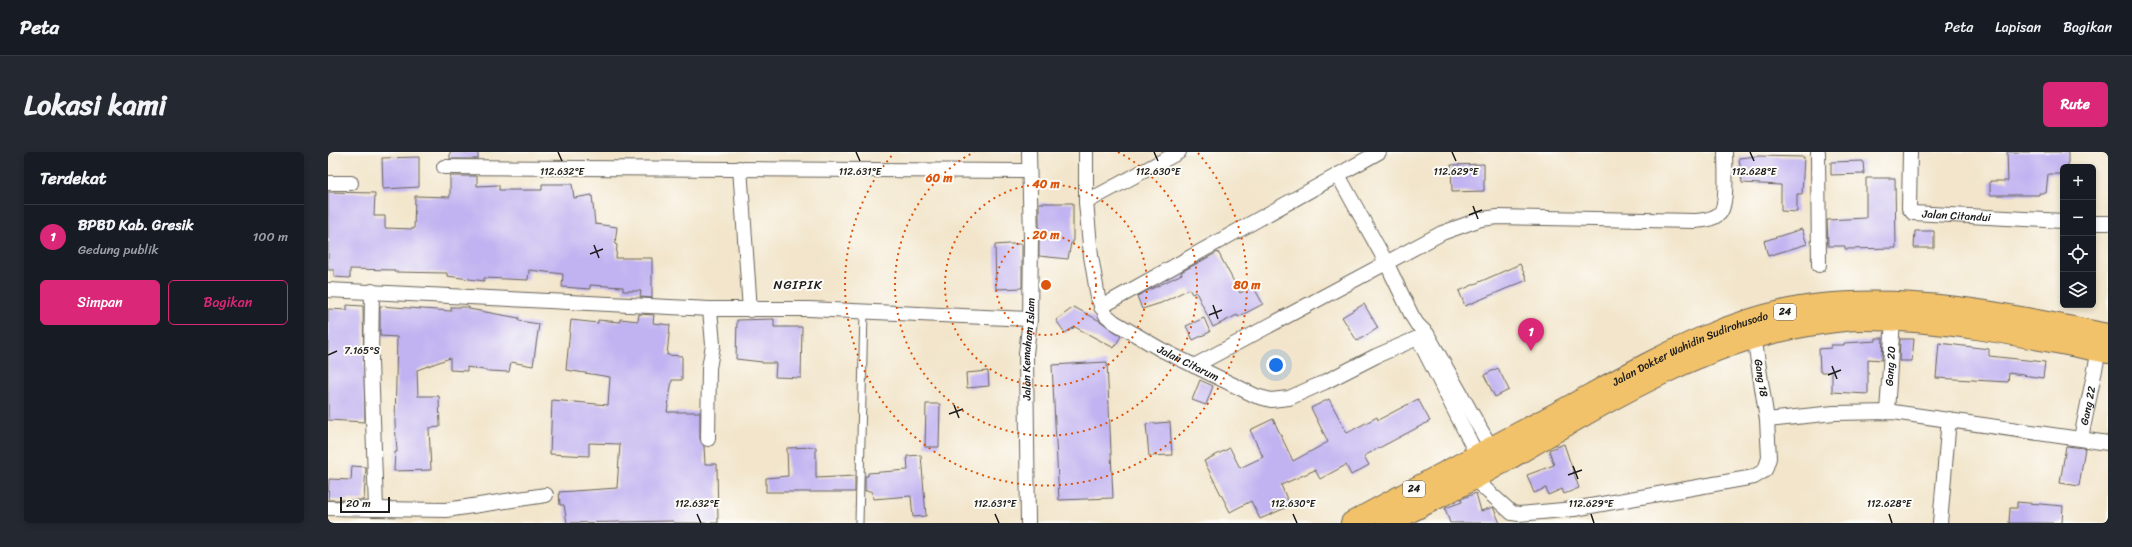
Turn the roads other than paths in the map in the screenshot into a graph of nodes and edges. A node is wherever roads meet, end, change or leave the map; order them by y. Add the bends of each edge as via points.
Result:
1 (1029, 152) edge
2 (1086, 152) edge
3 (1179, 152) edge
4 (1379, 152) edge
5 (1725, 152) edge
6 (1818, 152) edge
7 (1910, 152) edge
8 (444, 167) dead end
9 (740, 168) junction
10 (1029, 171) junction
11 (1338, 175) junction
12 (328, 183) edge
13 (351, 183) dead end
14 (1086, 202) junction
15 (2060, 221) edge
16 (2096, 222) edge
17 (2108, 223) edge
18 (1386, 262) junction
19 (1819, 265) dead end
20 (328, 290) edge
21 (372, 291) junction
22 (1102, 307) junction
23 (710, 309) junction
24 (750, 310) junction
25 (864, 312) junction
26 (1030, 319) junction
27 (1893, 320) junction
28 (1421, 332) junction
29 (1754, 336) junction
30 (2105, 345) edge
31 (1194, 366) junction
32 (1887, 412) junction
33 (1768, 420) junction
34 (1949, 420) junction
35 (2081, 438) junction
36 (708, 439) dead end
37 (2108, 443) edge
38 (1485, 463) junction
39 (546, 495) dead end
40 (328, 508) edge
41 (376, 509) junction
42 (859, 523) edge
43 (1028, 523) edge
44 (1352, 523) edge
45 (1388, 523) edge
46 (1940, 523) edge

1 - 10 street, Jalan Kemaham Islam
2 - 14 street, Jalan Citarum
3 - 14 street
4 - 11 street
5 - 18 street via 1724,203 1720,214 1709,220 1498,217 1481,219 1442,233
6 - 19 street
7 - 15 street, Jalan Citandui via 1909,208 1913,213
8 - 9 street
9 - 10 street
9 - 24 street
10 - 26 street, Jalan Kemaham Islam
11 - 18 street
11 - 22 street
12 - 13 street
14 - 22 street, Jalan Citarum via 1091,256
16 - 17 street
18 - 28 street
18 - 31 street
20 - 21 street
21 - 23 street
21 - 41 street
22 - 31 street, Jalan Citarum via 1114,322
23 - 24 street
23 - 36 street via 713,346 709,368
24 - 25 street
25 - 26 street
25 - 42 lane
26 - 43 street, Jalan Kemaham Islam via 1026,354
27 - 29 highway, Jalan Dokter Wahidin Sudirohusodo / 24 via 1861,319 1822,323
27 - 30 highway, Jalan Dokter Wahidin Sudirohusodo / 24
27 - 32 street, Gang 20
28 - 31 street, Jalan Citarum via 1289,398 1271,400 1256,396
28 - 38 street
29 - 33 street, Gang 18
29 - 38 highway, Jalan Dokter Wahidin Sudirohusodo / 24 via 1674,368
30 - 35 street, Gang 22
30 - 38 highway, Jalan Dokter Wahidin Sudirohusodo / 24 via 2023,317 1970,309 1891,303 1821,305 1775,313 1710,333 1646,364
32 - 33 street via 1834,413
32 - 34 street
33 - 38 street, Gang 18 via 1769,458 1765,470 1754,477 1574,509 1512,513
34 - 35 street
34 - 46 street
35 - 37 street
38 - 44 highway, Jalan Dokter Wahidin Sudirohusodo / 24
38 - 45 highway, Jalan Dokter Wahidin Sudirohusodo / 24
39 - 41 street via 446,510
40 - 41 street

